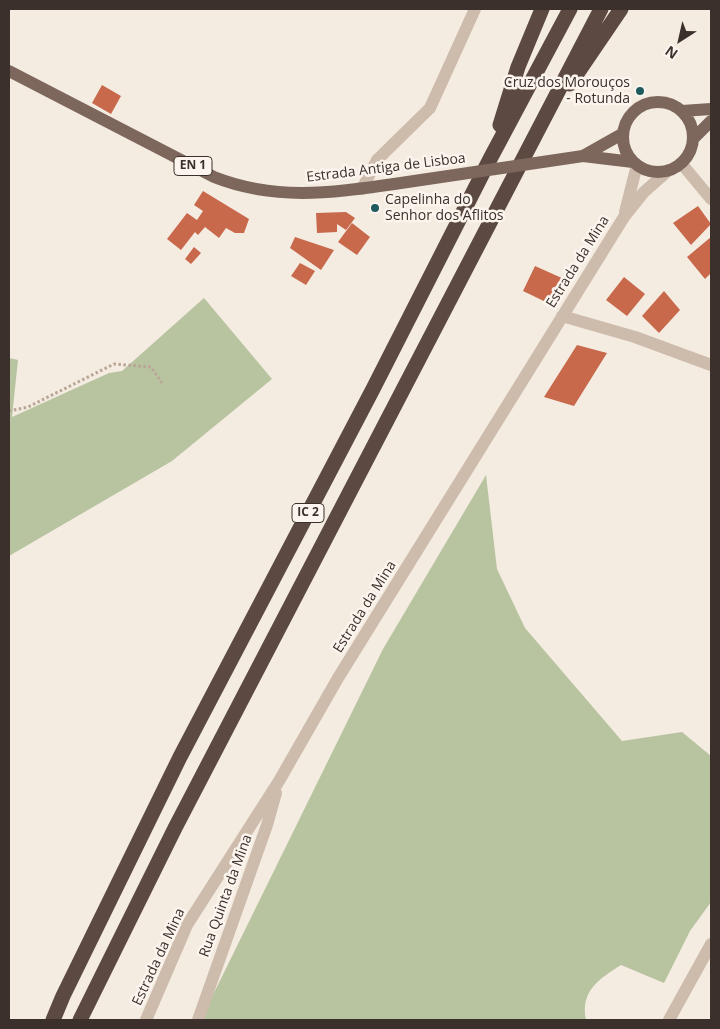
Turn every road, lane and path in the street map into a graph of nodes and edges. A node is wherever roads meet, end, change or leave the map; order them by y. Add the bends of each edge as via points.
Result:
1 (475, 9) edge
2 (542, 9) edge
3 (570, 9) edge
4 (601, 9) edge
5 (621, 9) edge
6 (9, 71) edge
7 (711, 109) edge
8 (682, 111) junction
9 (711, 121) edge
10 (622, 134) junction
11 (693, 139) junction
12 (531, 141) junction
13 (583, 156) junction
14 (490, 159) junction
15 (681, 163) junction
16 (635, 164) junction
17 (669, 170) junction
18 (362, 189) junction
19 (711, 199) edge
20 (624, 216) junction
21 (562, 316) junction
22 (711, 365) edge
23 (162, 383) dead end
24 (9, 411) edge
25 (279, 781) junction
26 (711, 944) edge
27 (53, 1020) edge
28 (80, 1020) edge
29 (146, 1020) edge
30 (198, 1020) edge
31 (669, 1020) edge

1 - 18 street via 430,108 377,160
2 - 14 highway via 518,67
3 - 14 highway, IC 2
4 - 12 highway, IC 2
5 - 12 highway
6 - 18 main road, Estrada Antiga de Lisboa / EN 1 via 236,186 271,193 316,194
7 - 8 main road
8 - 10 main road via 662,101 640,106 628,118
8 - 11 main road via 692,129
9 - 11 main road
10 - 13 main road, Estrada Antiga de Lisboa / EN 1
10 - 16 main road via 623,144
11 - 15 main road
12 - 28 highway, IC 2 via 175,828
13 - 16 main road, Estrada Antiga de Lisboa / EN 1
13 - 18 main road, Estrada Antiga de Lisboa / EN 1, bridge
14 - 27 highway, IC 2 via 180,757
15 - 17 main road
15 - 19 street
16 - 17 main road, Estrada Antiga de Lisboa / EN 1 via 647,170
16 - 20 street, Estrada da Mina
17 - 20 street, Estrada da Mina
20 - 21 street, Estrada da Mina
21 - 22 street via 635,336
21 - 25 street, Estrada da Mina via 338,678
23 - 24 path via 151,367 114,364 28,407
25 - 29 street, Estrada da Mina via 186,925
25 - 30 street, Rua Quinta da Mina via 267,825
26 - 31 street

